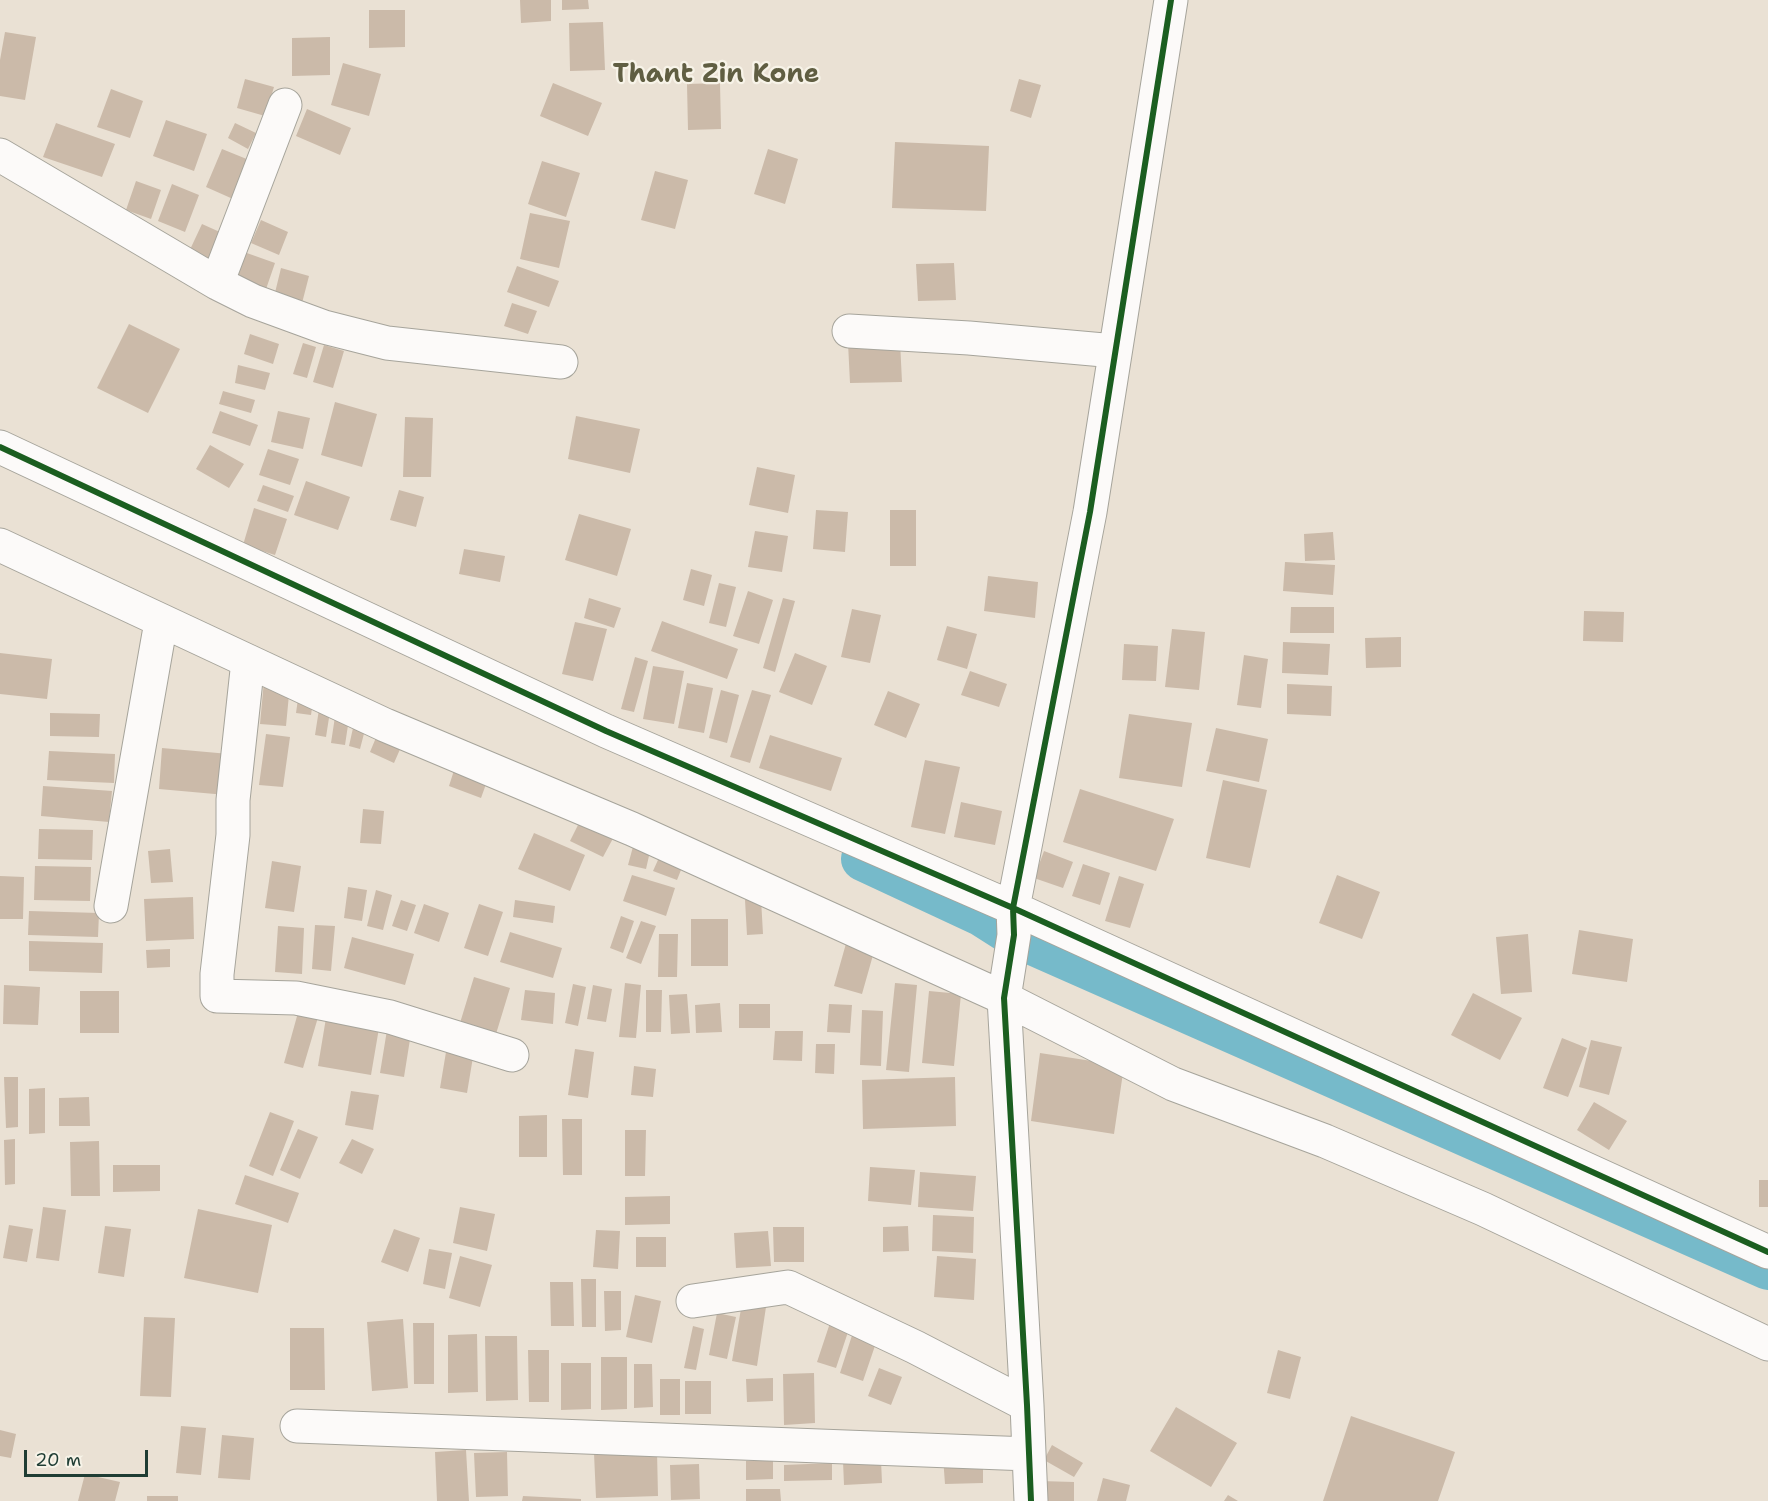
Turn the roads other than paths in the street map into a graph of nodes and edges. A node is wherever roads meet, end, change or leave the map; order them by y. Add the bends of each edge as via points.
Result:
1 (1170, 0) edge
2 (285, 105) dead end
3 (0, 155) edge
4 (217, 283) junction
5 (849, 331) dead end
6 (1115, 351) junction
7 (561, 362) dead end
8 (0, 447) edge
9 (0, 545) edge
10 (161, 622) junction
11 (248, 661) junction
12 (111, 906) dead end
13 (1013, 908) junction
14 (1004, 998) junction
15 (512, 1055) dead end
16 (1768, 1252) edge
17 (693, 1301) dead end
18 (1768, 1344) edge
19 (1027, 1406) junction
20 (297, 1426) dead end
21 (1029, 1454) junction
22 (1030, 1501) edge

1 - 6 street
2 - 4 street
3 - 4 street
4 - 7 street via 324,327 387,343
5 - 6 street
6 - 13 street via 1090,512
8 - 13 street via 606,731
9 - 10 street
10 - 11 street
10 - 12 street
11 - 14 street
11 - 15 street via 217,996 296,998 390,1017
13 - 14 street via 1014,935
13 - 16 street
14 - 18 street via 1173,1084 1324,1141 1472,1204
14 - 19 street
17 - 19 street via 788,1287
19 - 21 street
20 - 21 street
21 - 22 street

